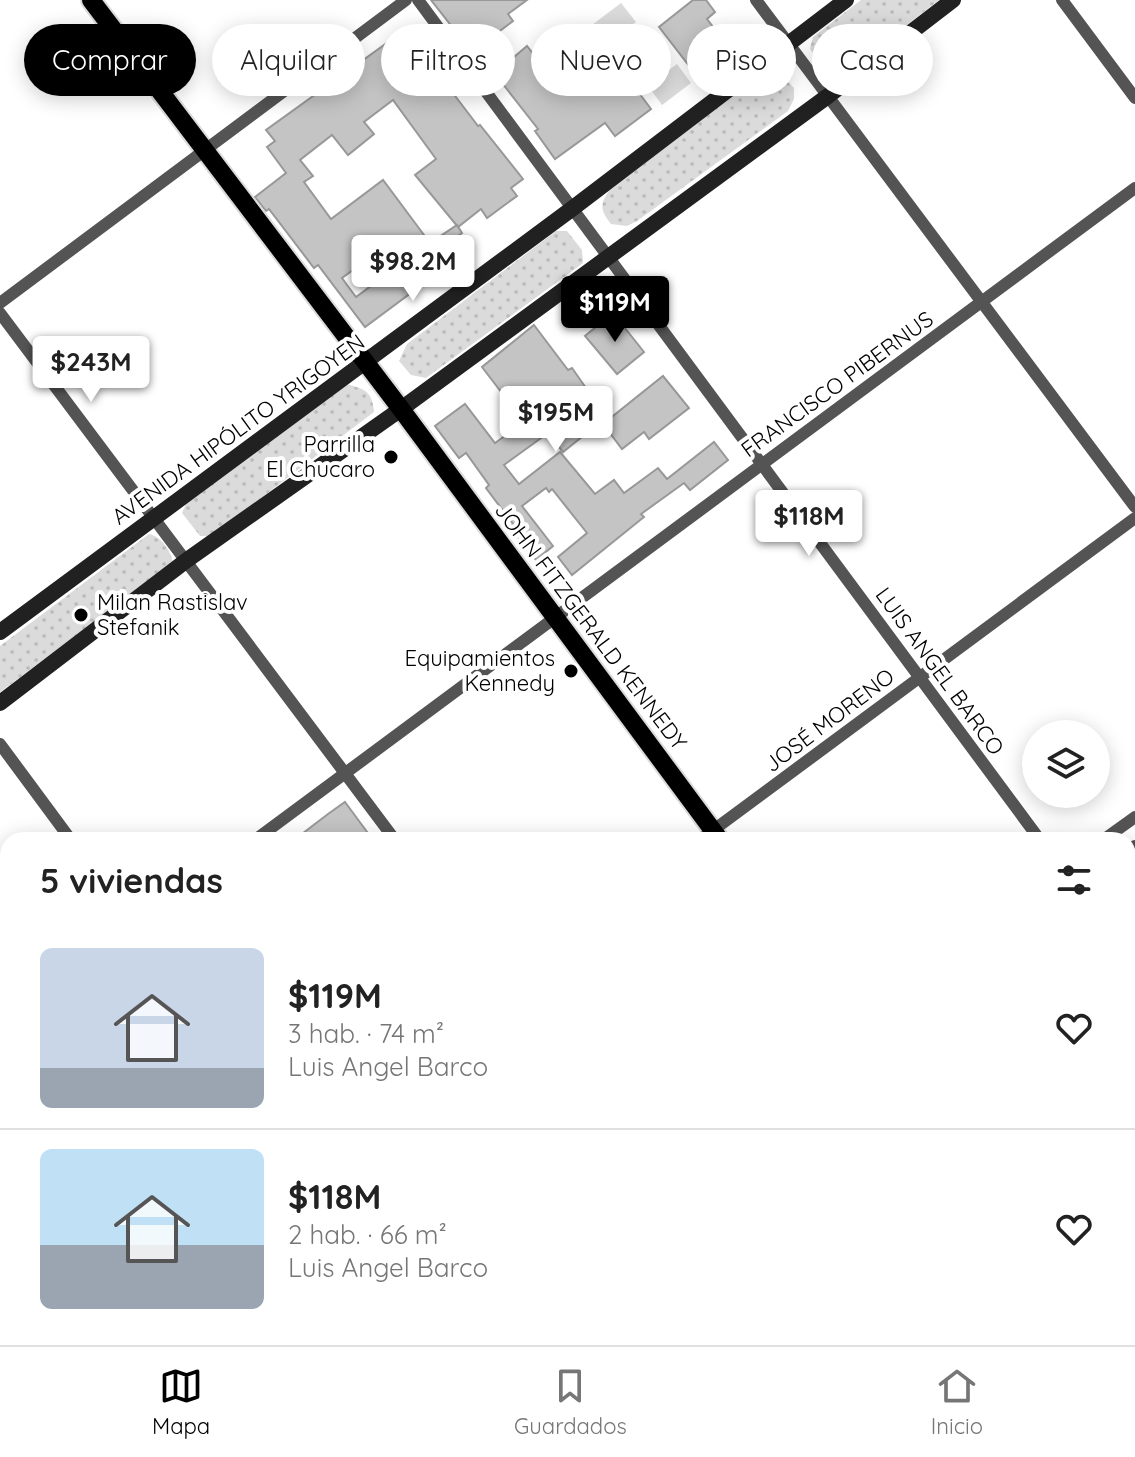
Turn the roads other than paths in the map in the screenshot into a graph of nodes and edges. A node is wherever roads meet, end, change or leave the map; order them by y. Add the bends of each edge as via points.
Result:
1 (91, 0) edge
2 (406, 0) edge
3 (418, 0) edge
4 (756, 0) edge
5 (846, 0) edge
6 (953, 0) edge
7 (1062, 0) edge
8 (774, 24) edge
9 (922, 24) edge
10 (796, 38) edge
11 (796, 53) edge
12 (812, 74) edge
13 (720, 96) edge
14 (828, 96) joint
15 (1135, 98) edge
16 (205, 149) junction
17 (1135, 188) edge
18 (573, 208) junction
19 (608, 255) junction
20 (982, 302) junction
21 (0, 303) edge
22 (0, 313) edge
23 (365, 363) junction
24 (401, 409) junction
25 (762, 464) junction
26 (1135, 507) edge
27 (154, 517) junction
28 (1135, 518) edge
29 (187, 560) junction
30 (555, 618) junction
31 (0, 632) edge
32 (920, 677) junction
33 (0, 703) edge
34 (0, 744) edge
35 (345, 773) junction
36 (1135, 817) edge
37 (65, 832) edge
38 (266, 832) edge
39 (389, 832) edge
40 (707, 832) edge
41 (718, 832) edge
42 (1034, 832) edge
43 (1114, 832) edge

1 - 16 main road, JOHN FITZGERALD KENNEDY
2 - 16 street
3 - 18 street, LUIS ANGEL BARCO
4 - 8 street
5 - 10 main road, AVENIDA HIPÓLITO YRIGOYEN
6 - 9 main road
7 - 15 street
11 - 12 street
13 - 18 main road, AVENIDA HIPÓLITO YRIGOYEN
14 - 19 main road
14 - 20 street
16 - 21 street
16 - 23 main road, JOHN FITZGERALD KENNEDY
17 - 20 street, FRANCISCO PIBERNUS
18 - 19 street, LUIS ANGEL BARCO
18 - 23 main road, AVENIDA HIPÓLITO YRIGOYEN
19 - 24 main road
19 - 25 street, LUIS ANGEL BARCO
20 - 25 street, FRANCISCO PIBERNUS
20 - 26 street
22 - 27 street
23 - 24 main road, JOHN FITZGERALD KENNEDY
23 - 27 main road, AVENIDA HIPÓLITO YRIGOYEN
24 - 29 main road
24 - 30 main road, JOHN FITZGERALD KENNEDY
25 - 30 street, FRANCISCO PIBERNUS
25 - 32 street, LUIS ANGEL BARCO
27 - 29 street
27 - 31 main road, AVENIDA HIPÓLITO YRIGOYEN
28 - 32 street, JOSÉ MORENO
29 - 33 main road
29 - 35 street
30 - 35 street, FRANCISCO PIBERNUS
30 - 40 main road, JOHN FITZGERALD KENNEDY
32 - 41 street, JOSÉ MORENO
32 - 42 street, LUIS ANGEL BARCO
34 - 37 street
35 - 38 street, FRANCISCO PIBERNUS
35 - 39 street
36 - 43 street

